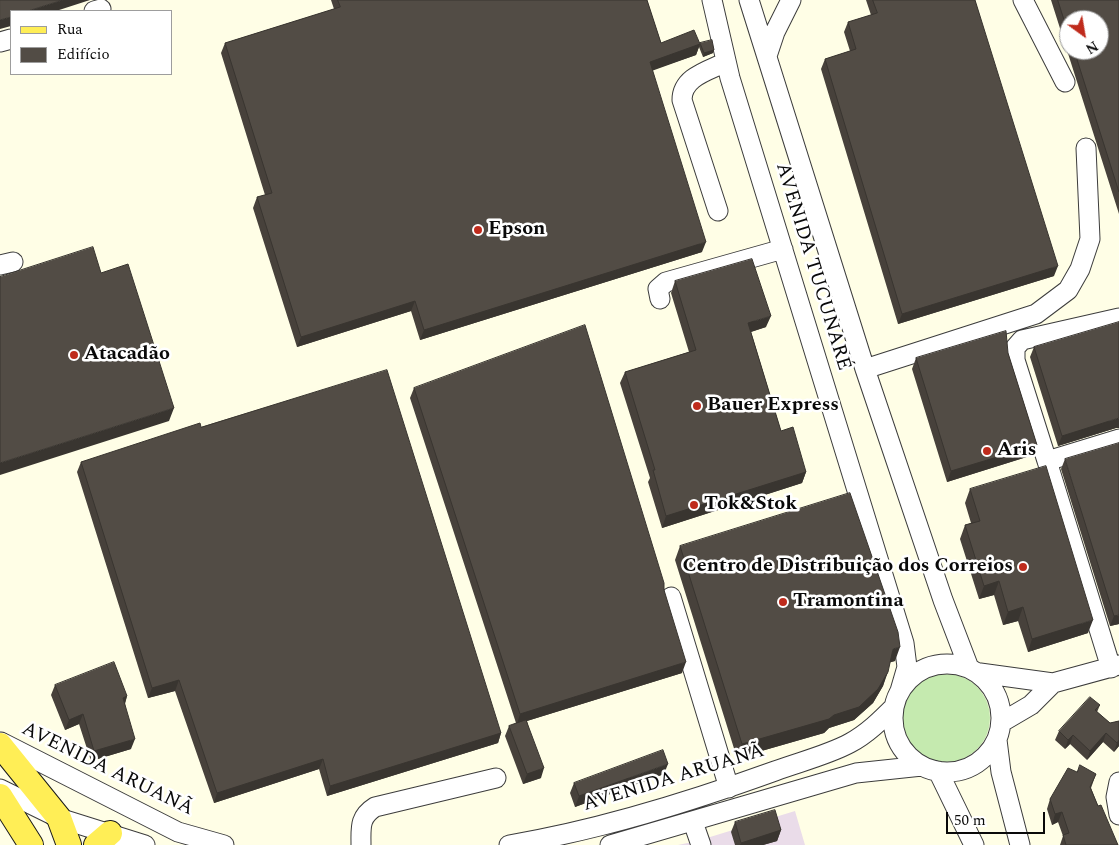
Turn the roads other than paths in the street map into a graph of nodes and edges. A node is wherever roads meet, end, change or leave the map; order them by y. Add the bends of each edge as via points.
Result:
1 (712, 0) edge
2 (749, 0) edge
3 (791, 0) edge
4 (1023, 0) edge
5 (767, 56) junction
6 (726, 62) junction
7 (1065, 82) dead end
8 (1086, 148) dead end
9 (718, 211) dead end
10 (783, 249) junction
11 (660, 299) dead end
12 (1119, 318) edge
13 (865, 369) junction
14 (1119, 438) edge
15 (1047, 461) junction
16 (671, 598) dead end
17 (1115, 666) edge
18 (974, 671) junction
19 (1053, 683) junction
20 (897, 699) junction
21 (999, 731) junction
22 (0, 743) edge
23 (849, 744) junction
24 (930, 769) junction
25 (856, 773) junction
26 (496, 778) dead end
27 (1119, 782) edge
28 (729, 788) junction
29 (0, 789) edge
30 (0, 796) edge
31 (1119, 815) edge
32 (59, 818) junction
33 (693, 822) junction
34 (110, 840) edge
35 (31, 845) edge
36 (69, 845) edge
37 (146, 845) edge
38 (224, 845) edge
39 (360, 845) edge
40 (509, 845) edge
41 (610, 845) edge
42 (701, 845) edge
43 (974, 845) edge
44 (1020, 845) edge

1 - 6 street, AVENIDA TUCUNARÉ
2 - 5 street, AVENIDA TUCUNARÉ
3 - 5 street
4 - 7 street
5 - 13 street, AVENIDA TUCUNARÉ
6 - 9 street via 688,82 682,90 682,100
6 - 10 street, AVENIDA TUCUNARÉ
8 - 13 street via 1090,239 1080,269 1068,290 1036,314
10 - 11 street via 666,282 658,289
10 - 20 street, AVENIDA TUCUNARÉ via 904,643 907,667
12 - 15 street via 1022,340 1014,348
13 - 18 street, AVENIDA TUCUNARÉ via 943,600
14 - 15 street
15 - 17 street
16 - 28 street
17 - 19 street
18 - 19 street
18 - 20 street via 945,664 927,667 912,677
18 - 21 street via 992,687 1000,704
19 - 21 street
20 - 23 street, AVENIDA ARUANÃ via 877,724
20 - 24 street via 893,724 898,741 908,755
21 - 24 street via 986,755 972,766 956,771
21 - 44 street via 1000,772
22 - 32 main road
22 - 38 street, AVENIDA ARUANÃ via 178,832
23 - 25 street
23 - 28 street, AVENIDA ARUANÃ
24 - 25 street
24 - 43 street
25 - 33 street
26 - 39 street via 375,807 365,813 361,821
27 - 31 street via 1116,796
28 - 40 street, AVENIDA ARUANÃ via 577,832
29 - 32 street
30 - 35 main road
32 - 34 street
32 - 36 main road
33 - 41 street
33 - 42 street
34 - 37 street

